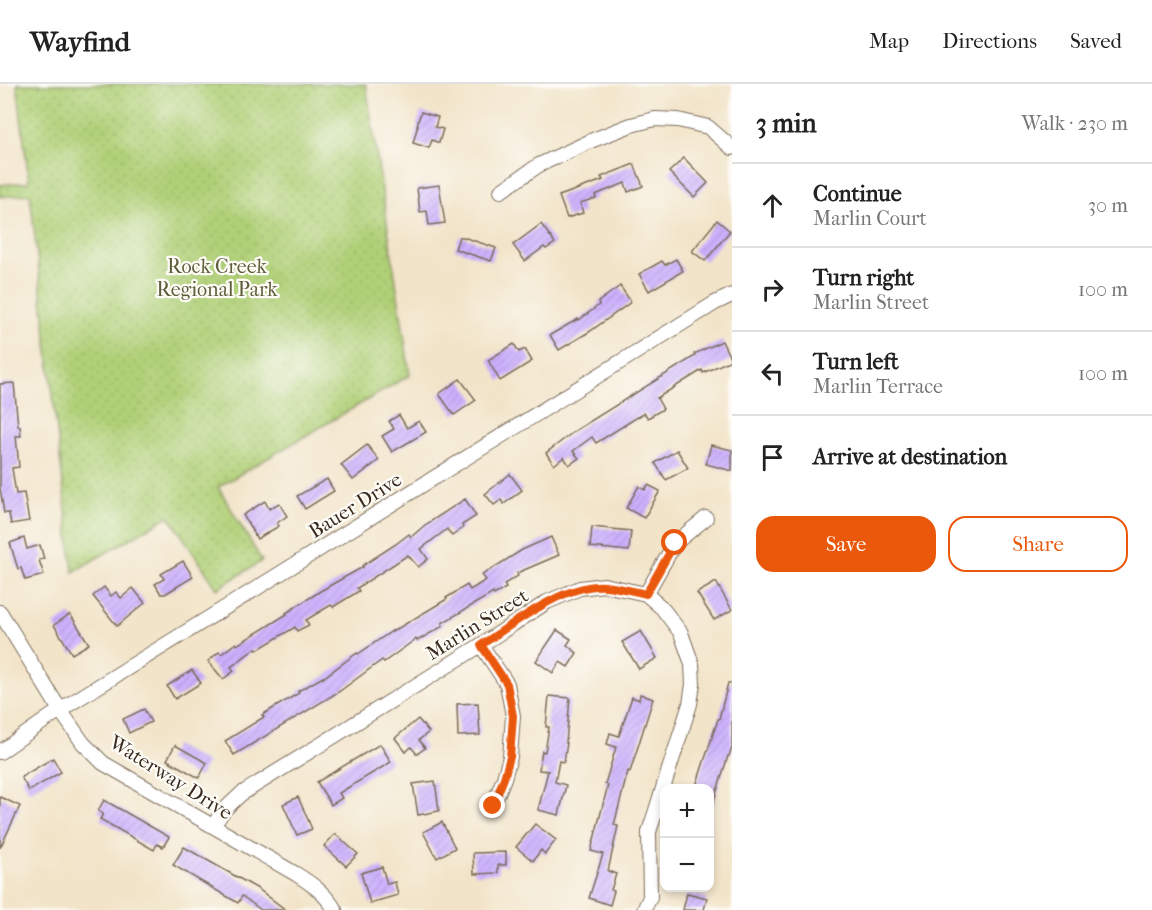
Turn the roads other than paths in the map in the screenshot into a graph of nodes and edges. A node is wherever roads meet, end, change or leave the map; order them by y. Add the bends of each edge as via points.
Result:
1 (732, 148) edge
2 (501, 191) dead end
3 (732, 295) edge
4 (705, 518) dead end
5 (646, 594) junction
6 (0, 612) edge
7 (481, 645) junction
8 (60, 710) junction
9 (0, 752) edge
10 (493, 806) dead end
11 (213, 826) junction
12 (335, 910) edge
13 (644, 910) edge

1 - 2 street via 708,127 655,119 539,165
3 - 8 street, Bauer Drive
4 - 5 street via 675,543
5 - 7 street, Marlin Street via 604,585 580,588 548,602
5 - 13 street via 681,633 692,664 693,684 649,832 650,897
6 - 8 street, Waterway Drive
7 - 10 street via 507,684 513,716 510,757
7 - 11 street, Marlin Street via 240,794
8 - 9 street, Bauer Drive
8 - 11 street, Waterway Drive via 83,743 104,763
11 - 12 street, Waterway Drive via 315,886

